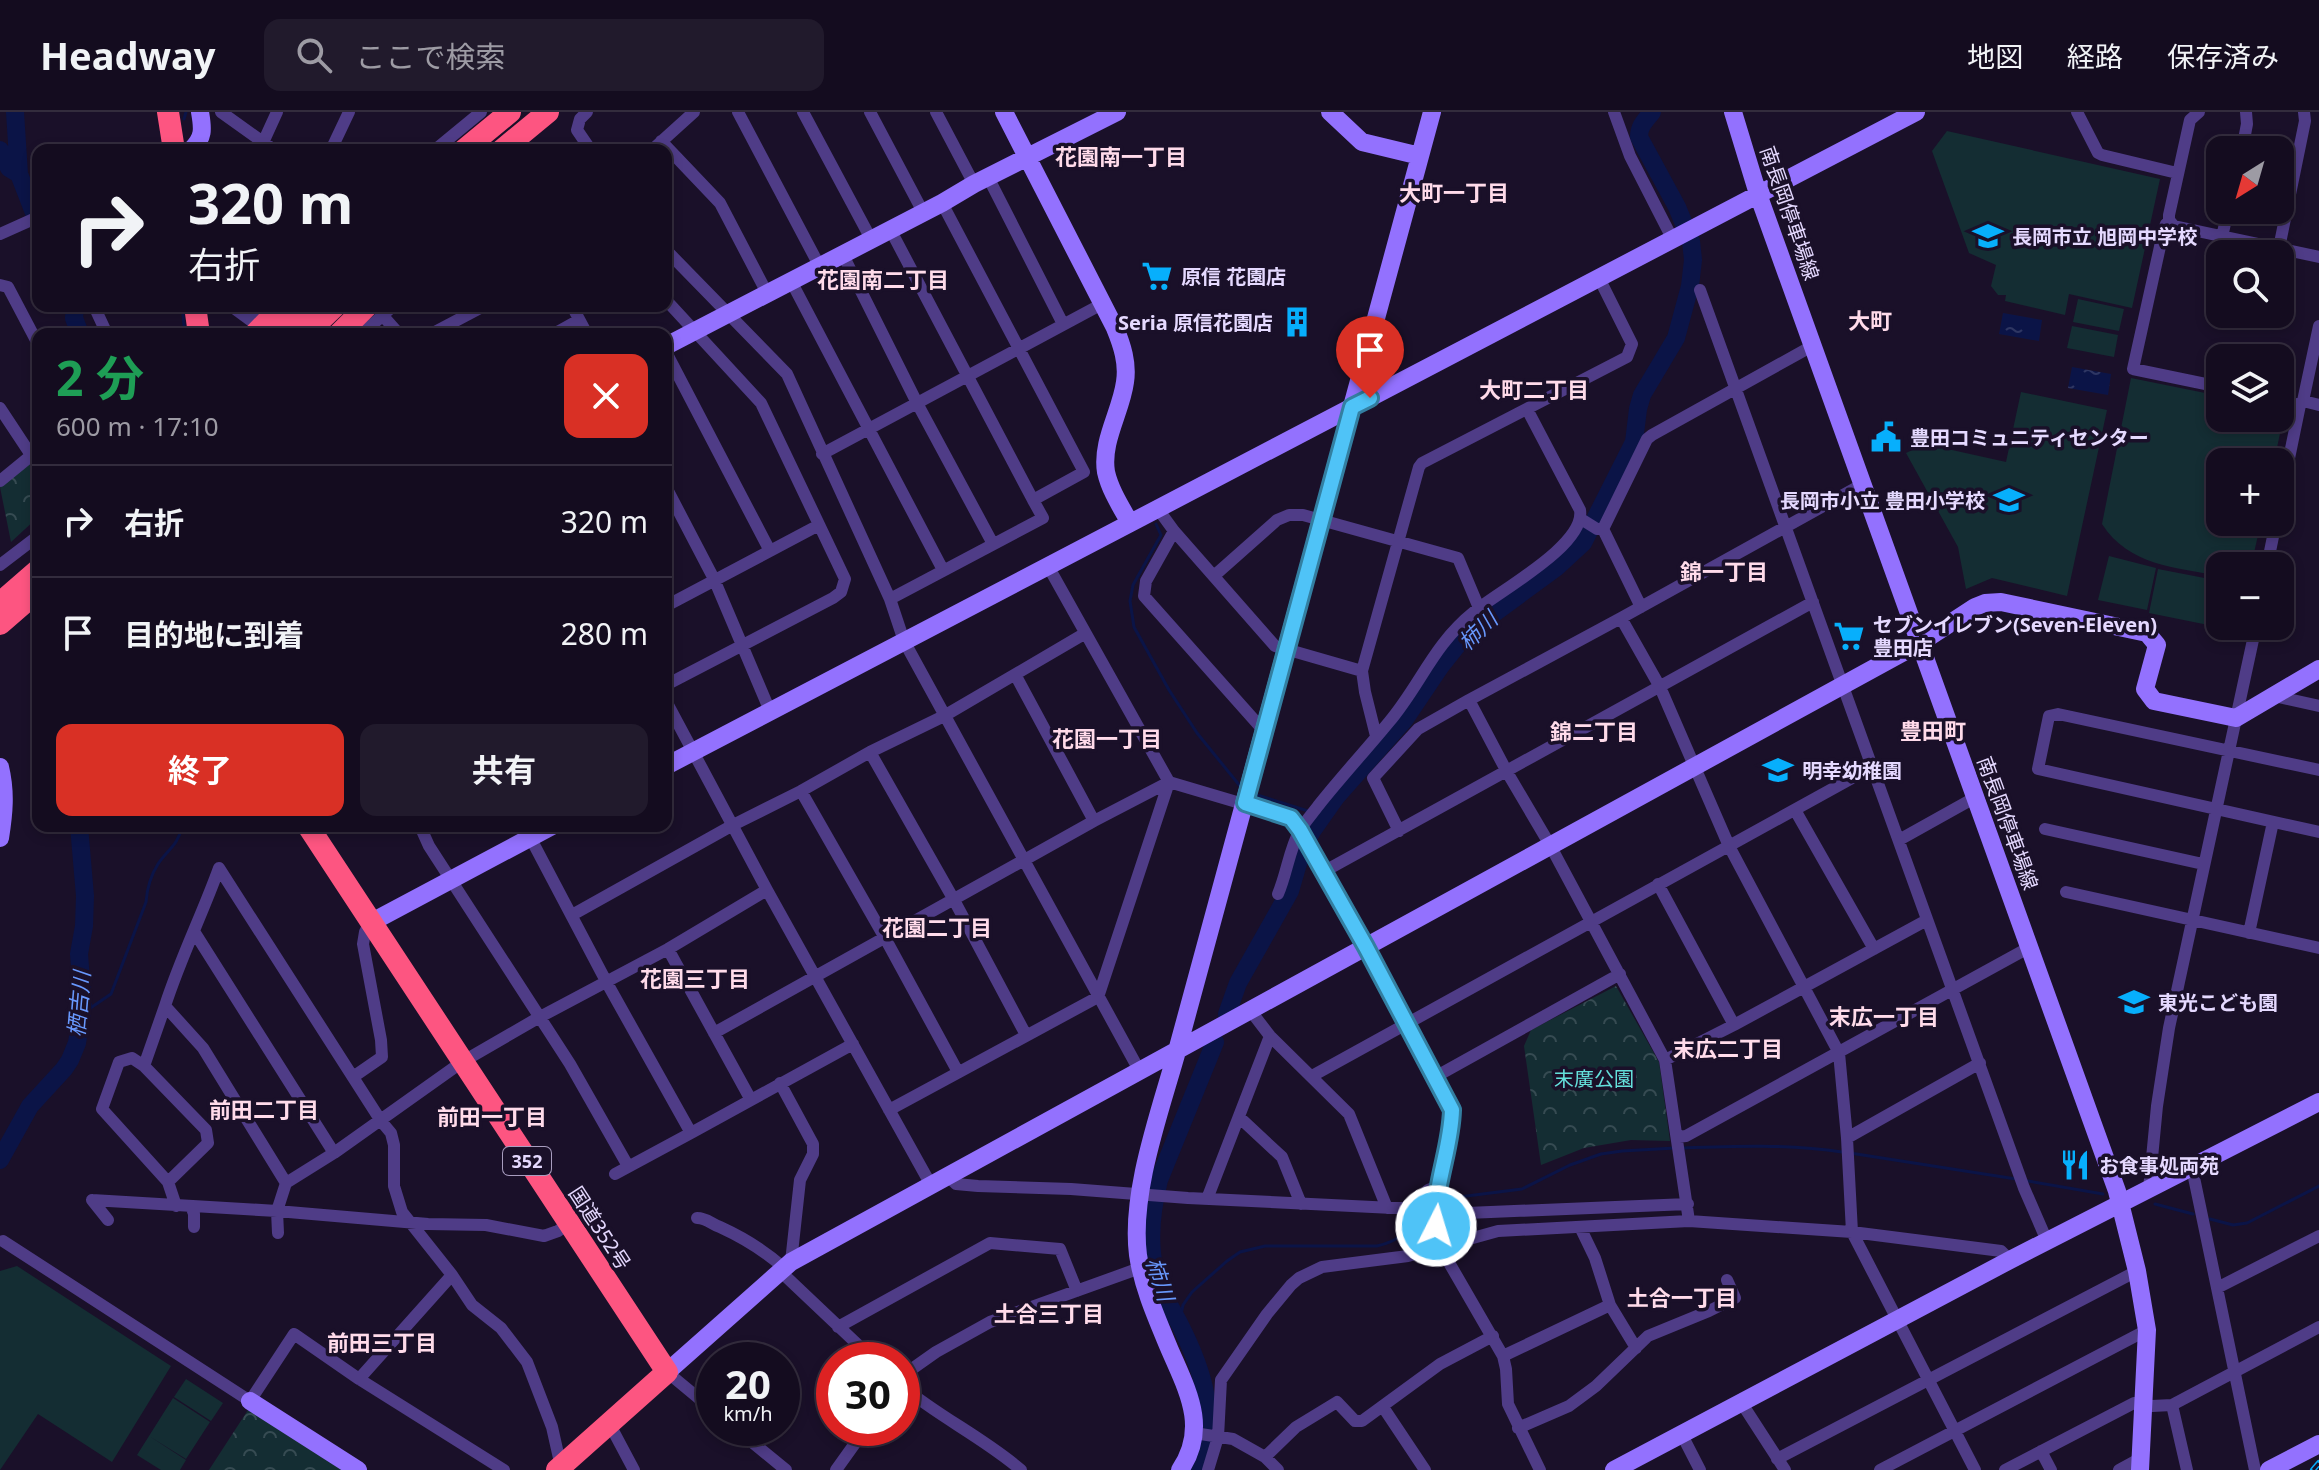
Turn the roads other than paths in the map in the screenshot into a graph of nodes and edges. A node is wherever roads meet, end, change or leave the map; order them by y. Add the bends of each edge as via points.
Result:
1 (168, 112) edge
2 (200, 112) edge
3 (221, 112) edge
4 (277, 112) edge
5 (349, 112) edge
6 (481, 112) edge
7 (510, 112) edge
8 (527, 112) edge
9 (548, 112) edge
10 (561, 112) edge
11 (587, 112) edge
12 (738, 112) edge
13 (803, 112) edge
14 (870, 112) edge
15 (936, 112) edge
16 (1004, 112) edge
17 (1117, 112) edge
18 (1330, 112) edge
19 (1432, 112) edge
20 (1614, 112) edge
21 (1733, 112) edge
22 (1916, 112) edge
23 (2077, 112) edge
24 (2199, 112) edge
25 (2246, 112) edge
26 (2304, 112) edge
27 (685, 115) edge
28 (2245, 136) edge
29 (173, 144) edge
30 (197, 144) edge
31 (260, 144) edge
32 (266, 144) edge
33 (334, 144) edge
34 (442, 144) edge
35 (471, 144) edge
36 (489, 144) edge
37 (509, 144) edge
38 (530, 144) edge
39 (587, 144) edge
40 (658, 144) edge
41 (1028, 156) junction
42 (1420, 156) junction
43 (672, 160) edge
44 (2177, 173) junction
45 (981, 180) junction
46 (1758, 194) junction
47 (942, 203) junction
48 (923, 212) junction
49 (32, 220) edge
50 (2170, 221) junction
51 (2225, 224) edge
52 (890, 229) junction
53 (2, 232) edge
54 (2222, 237) junction
55 (871, 239) junction
56 (1673, 240) junction
57 (2238, 240) edge
58 (2281, 240) edge
59 (2294, 251) edge
60 (843, 255) junction
61 (672, 256) edge
62 (2319, 257) edge
63 (820, 267) junction
64 (1599, 278) junction
65 (791, 281) junction
66 (0, 285) edge
67 (1700, 290) dead end
68 (767, 293) junction
69 (1102, 304) junction
70 (672, 306) edge
71 (239, 312) edge
72 (259, 312) edge
73 (276, 312) edge
74 (326, 312) edge
75 (376, 312) edge
76 (379, 312) edge
77 (473, 312) edge
78 (575, 312) edge
79 (727, 313) junction
80 (579, 320) junction
81 (1063, 324) junction
82 (2319, 326) edge
83 (261, 328) edge
84 (300, 328) edge
85 (349, 328) edge
86 (367, 328) edge
87 (442, 328) edge
88 (565, 328) edge
89 (584, 328) edge
90 (696, 330) junction
91 (32, 333) edge
92 (2317, 342) edge
93 (672, 345) edge
94 (1814, 345) junction
95 (1018, 348) junction
96 (672, 361) edge
97 (968, 376) junction
98 (2206, 384) edge
99 (1736, 387) junction
100 (2294, 402) edge
101 (917, 403) junction
102 (2301, 403) junction
103 (2319, 405) edge
104 (1352, 407) junction
105 (0, 408) edge
106 (1527, 409) junction
107 (868, 429) junction
108 (2291, 448) edge
109 (32, 449) edge
110 (32, 454) edge
111 (822, 454) junction
112 (0, 481) edge
113 (1863, 484) junction
114 (672, 498) edge
115 (1033, 500) junction
116 (1158, 509) junction
117 (1583, 520) junction
118 (1322, 521) junction
119 (1130, 523) junction
120 (819, 525) junction
121 (1786, 526) junction
122 (1600, 529) junction
123 (1174, 531) junction
124 (1397, 540) junction
125 (32, 541) edge
126 (993, 544) junction
127 (770, 551) junction
128 (0, 565) edge
129 (1048, 566) junction
130 (943, 570) junction
131 (32, 575) edge
132 (1215, 575) junction
133 (714, 579) junction
134 (32, 596) edge
135 (890, 599) junction
136 (1813, 602) junction
137 (0, 603) edge
138 (672, 603) edge
139 (1641, 607) junction
140 (1479, 608) junction
141 (1621, 618) junction
142 (0, 624) edge
143 (1084, 634) junction
144 (2253, 640) edge
145 (904, 641) junction
146 (1920, 643) junction
147 (742, 644) junction
148 (1287, 650) junction
149 (2319, 669) edge
150 (1362, 671) junction
151 (1016, 676) junction
152 (672, 682) edge
153 (1843, 685) junction
154 (1660, 687) junction
155 (2274, 696) junction
156 (1469, 700) junction
157 (2319, 706) edge
158 (770, 711) junction
159 (672, 712) edge
160 (944, 716) junction
161 (2236, 718) junction
162 (1264, 731) junction
163 (1376, 736) junction
164 (2228, 751) junction
165 (694, 752) junction
166 (870, 752) junction
167 (672, 763) edge
168 (1694, 766) junction
169 (0, 767) edge
170 (1872, 767) junction
171 (2319, 770) edge
172 (1507, 772) junction
173 (1169, 782) junction
174 (801, 791) junction
175 (1976, 797) junction
176 (1245, 803) junction
177 (2215, 809) junction
178 (1795, 810) junction
179 (1094, 821) junction
180 (2273, 822) junction
181 (733, 825) junction
182 (2045, 829) dead end
183 (1399, 831) junction
184 (312, 832) edge
185 (423, 832) edge
186 (540, 832) edge
187 (1302, 832) junction
188 (2319, 832) edge
189 (530, 837) junction
190 (0, 838) edge
191 (1899, 840) junction
192 (1550, 845) junction
193 (1729, 846) junction
194 (1023, 861) junction
195 (2203, 864) junction
196 (1323, 872) junction
197 (450, 879) junction
198 (1658, 884) junction
199 (767, 890) junction
200 (2066, 892) dead end
201 (1278, 894) dead end
202 (954, 900) junction
203 (572, 915) junction
204 (1927, 920) junction
205 (2192, 920) junction
206 (1591, 921) junction
207 (370, 923) junction
208 (195, 933) junction
209 (2249, 933) junction
210 (2319, 934) edge
211 (885, 938) junction
212 (1366, 947) junction
213 (2030, 947) junction
214 (2318, 948) edge
215 (668, 949) junction
216 (1874, 949) junction
217 (1620, 974) junction
218 (816, 976) junction
219 (607, 983) junction
220 (1804, 987) junction
221 (1952, 990) junction
222 (1098, 997) junction
223 (165, 1006) junction
224 (1250, 1010) junction
225 (538, 1018) junction
226 (1404, 1023) junction
227 (1734, 1025) junction
228 (714, 1033) junction
229 (1026, 1035) junction
230 (1270, 1036) junction
231 (853, 1044) junction
232 (1177, 1051) junction
233 (1839, 1053) junction
234 (1665, 1060) junction
235 (462, 1062) junction
236 (1980, 1063) junction
237 (144, 1066) junction
238 (1139, 1070) junction
239 (958, 1072) junction
240 (1312, 1076) junction
241 (353, 1077) junction
242 (1435, 1077) junction
243 (780, 1083) junction
244 (751, 1100) junction
245 (2319, 1102) edge
246 (889, 1110) junction
247 (1239, 1117) junction
248 (381, 1121) junction
249 (691, 1133) junction
250 (1677, 1139) junction
251 (1847, 1147) junction
252 (334, 1153) junction
253 (628, 1166) junction
254 (2192, 1168) junction
255 (615, 1174) dead end
256 (940, 1180) junction
257 (168, 1182) junction
258 (286, 1183) junction
259 (2149, 1189) junction
260 (1439, 1190) junction
261 (1150, 1194) junction
262 (1207, 1199) junction
263 (1301, 1204) junction
264 (1688, 1204) junction
265 (2121, 1204) junction
266 (176, 1206) junction
267 (191, 1206) junction
268 (1387, 1208) junction
269 (277, 1211) junction
270 (1436, 1216) junction
271 (697, 1218) dead end
272 (108, 1220) dead end
273 (1689, 1221) junction
274 (409, 1223) junction
275 (568, 1224) junction
276 (194, 1227) dead end
277 (1580, 1227) junction
278 (1852, 1232) junction
279 (278, 1233) dead end
280 (2319, 1236) edge
281 (3, 1241) dead end
282 (2047, 1241) junction
283 (1440, 1247) junction
284 (2010, 1260) junction
285 (785, 1267) junction
286 (1140, 1268) junction
287 (2137, 1271) junction
288 (452, 1275) junction
289 (1727, 1280) dead end
290 (2217, 1288) junction
291 (1077, 1291) junction
292 (1610, 1305) junction
293 (1898, 1320) junction
294 (838, 1327) junction
295 (2319, 1327) edge
296 (2147, 1330) junction
297 (1493, 1336) junction
298 (854, 1342) edge
299 (1636, 1348) junction
300 (1503, 1356) junction
301 (920, 1363) edge
302 (2236, 1371) junction
303 (667, 1372) junction
304 (359, 1379) junction
305 (1929, 1380) junction
306 (696, 1396) edge
307 (250, 1401) junction
308 (920, 1401) edge
309 (1741, 1402) junction
310 (2144, 1404) junction
311 (2172, 1405) junction
312 (1383, 1407) junction
313 (609, 1423) junction
314 (1518, 1428) junction
315 (1954, 1430) junction
316 (1681, 1433) junction
317 (1197, 1434) junction
318 (1216, 1437) junction
319 (2319, 1444) edge
320 (757, 1446) edge
321 (853, 1446) edge
322 (2041, 1451) junction
323 (1265, 1457) junction
324 (1781, 1464) edge
325 (2140, 1464) edge
326 (1419, 1468) edge
327 (560, 1469) edge
328 (1618, 1469) edge
329 (358, 1470) edge
330 (504, 1470) edge
331 (634, 1470) edge
332 (786, 1470) edge
333 (836, 1470) edge
334 (1021, 1470) edge
335 (1180, 1470) edge
336 (1208, 1470) edge
337 (1278, 1470) edge
338 (1540, 1470) edge
339 (1700, 1470) edge
340 (1880, 1470) edge
341 (1975, 1470) edge
342 (2005, 1470) edge
343 (2051, 1470) edge
344 (2119, 1470) edge
345 (2187, 1470) edge
346 (2255, 1470) edge
347 (2269, 1470) edge

1 - 29 highway
2 - 30 street via 203,134
3 - 31 street
4 - 32 street
5 - 33 street
6 - 34 street
7 - 35 highway
8 - 36 highway
9 - 37 highway
10 - 38 highway
11 - 39 street via 577,130
12 - 63 street
13 - 55 street
14 - 48 street
15 - 45 street
16 - 41 street
17 - 41 street
18 - 42 street via 1362,142
19 - 42 street
20 - 56 street
21 - 46 street, 南長岡停車場線
22 - 46 street
23 - 44 street via 2098,153
24 - 44 street via 2190,120
25 - 28 street
26 - 58 street
27 - 40 street
41 - 45 street
41 - 69 street
42 - 104 street
43 - 68 street via 720,203
44 - 50 street
45 - 47 street
45 - 81 street
46 - 56 street
46 - 94 street, 南長岡停車場線
47 - 48 street
47 - 95 street
48 - 52 street
49 - 53 street
50 - 54 street
50 - 98 street via 2133,369
51 - 54 street
52 - 55 street
52 - 97 street
54 - 57 street
55 - 60 street
56 - 64 street
59 - 62 street
60 - 63 street
60 - 101 street
61 - 79 street
63 - 65 street
64 - 104 street
64 - 106 street via 1632,344 1627,357
65 - 68 street
65 - 107 street
66 - 91 street via 8,287
67 - 99 street
68 - 79 street
69 - 81 street
69 - 119 street via 1126,363 1106,471
70 - 90 street
71 - 72 street via 250,320
73 - 83 highway
74 - 84 highway
75 - 85 highway
76 - 86 street
77 - 87 street
78 - 80 street
79 - 90 street
79 - 111 street via 787,374
80 - 88 street
80 - 89 street
81 - 95 street
82 - 92 street
90 - 93 street
90 - 120 street via 761,403
92 - 102 street
94 - 99 street
94 - 113 street, 南長岡停車場線
95 - 97 street
95 - 115 street via 1084,472
96 - 127 street
97 - 101 street
97 - 115 street
99 - 121 street
99 - 122 street via 1647,439
100 - 102 street
101 - 107 street
101 - 126 street
102 - 103 street
102 - 108 street
104 - 116 street
104 - 118 street
105 - 109 street
106 - 117 street
106 - 124 street via 1422,463
107 - 111 street
107 - 130 street
110 - 112 street
111 - 135 street
113 - 121 street
113 - 146 street, 南長岡停車場線
114 - 133 street
115 - 126 street via 1043,518
116 - 119 street
116 - 123 street
117 - 122 street
117 - 140 street via 1562,546
118 - 124 street
118 - 132 street via 1303,515 1277,520
118 - 148 street
119 - 129 street
120 - 127 street
120 - 147 street via 845,579 841,592
121 - 136 street
121 - 139 street
122 - 139 street
123 - 132 street
123 - 162 street via 1146,581 1144,596
124 - 140 street via 1458,558
124 - 150 street
125 - 128 street
126 - 130 street
127 - 133 street
129 - 143 street
129 - 145 street
130 - 135 street
131 - 137 highway
132 - 148 street via 1275,646
133 - 138 street
133 - 147 street
134 - 142 highway
135 - 145 street
136 - 153 street
136 - 154 street
139 - 141 street
140 - 163 street via 1438,647
141 - 154 street
141 - 156 street
143 - 151 street
143 - 173 street
144 - 161 street
145 - 158 street
145 - 160 street
146 - 153 street
146 - 161 street via 1975,607 1995,602 2147,633 2157,645 2145,689 2154,701
146 - 175 street, 南長岡停車場線
147 - 152 street
147 - 158 street
148 - 150 street
148 - 162 street
149 - 155 street
150 - 163 street
151 - 160 street
151 - 179 street
153 - 168 street
153 - 170 street
154 - 168 street
154 - 172 street
155 - 157 street
155 - 161 street
156 - 172 street
156 - 183 street via 1418,729 1373,778
158 - 165 street
159 - 165 street
160 - 166 street
160 - 194 street
161 - 164 street
162 - 176 street
163 - 187 street
164 - 171 street
164 - 177 street
164 - 177 street via 2049,716 2038,769
165 - 167 street
165 - 181 street
166 - 174 street
166 - 202 street
168 - 192 street
168 - 193 street
169 - 190 street via 5,807
170 - 178 street
170 - 191 street
172 - 183 street
172 - 192 street
173 - 176 street
173 - 179 street
173 - 222 street
174 - 181 street
174 - 211 street
175 - 191 street
175 - 213 street, 南長岡停車場線
176 - 187 street via 1291,818
176 - 232 street
177 - 180 street
177 - 195 street
178 - 193 street
178 - 216 street
179 - 194 street
180 - 188 street
180 - 209 street
181 - 199 street
181 - 203 street
182 - 195 street
183 - 196 street
184 - 207 highway, 国道352号 / 352
185 - 197 street
186 - 189 street
187 - 196 street
187 - 201 street
189 - 197 street
189 - 203 street
191 - 204 street
192 - 206 street
192 - 212 street
193 - 198 street
193 - 220 street
194 - 202 street
194 - 222 street
195 - 205 street
196 - 212 street
197 - 207 street
197 - 225 street
198 - 206 street
198 - 227 street
199 - 215 street
199 - 218 street
200 - 205 street
202 - 211 street
202 - 229 street
203 - 219 street
204 - 216 street
204 - 221 street
205 - 209 street
205 - 259 street via 2169,1028
206 - 217 street
206 - 226 street
207 - 235 highway, 国道352号 / 352
207 - 241 street via 363,944 382,1057
208 - 223 street
208 - 241 street via 219,868
208 - 252 street
209 - 214 street
210 - 214 street
211 - 218 street
211 - 239 street
212 - 224 street
212 - 226 street
213 - 221 street
213 - 265 street, 南長岡停車場線
215 - 219 street
215 - 228 street
216 - 220 street
217 - 234 street
217 - 242 street
218 - 228 street
218 - 231 street
219 - 225 street
219 - 249 street
220 - 227 street
220 - 233 street
221 - 233 street
221 - 236 street
222 - 229 street
222 - 238 street
223 - 237 street
223 - 258 street via 203,1048
224 - 230 street
224 - 232 street
225 - 235 street
225 - 253 street
226 - 240 street
226 - 242 street
227 - 234 street
228 - 244 street
229 - 239 street
230 - 240 street
230 - 247 street
231 - 243 street
231 - 246 street
232 - 238 street
232 - 261 street
233 - 250 street
233 - 251 street
234 - 250 street
235 - 248 street
235 - 275 highway, 国道352号 / 352
236 - 251 street
236 - 282 street
237 - 257 street via 208,1136 208,1143
237 - 257 street via 132,1058 119,1062 102,1109
238 - 256 street
239 - 246 street
240 - 268 street via 1349,1114
241 - 248 street
242 - 260 street via 1452,1110
243 - 244 street
243 - 285 street via 813,1144 800,1180
244 - 249 street
245 - 254 street
246 - 256 street
247 - 262 street
247 - 263 street via 1282,1157
248 - 252 street
248 - 274 street via 391,1133 394,1186
249 - 253 street
250 - 264 street
251 - 278 street
252 - 258 street
253 - 255 street
254 - 259 street
254 - 290 street
256 - 261 street
256 - 285 street
257 - 266 street
258 - 269 street
259 - 265 street
260 - 268 street via 1428,1190 1412,1208
260 - 270 street
261 - 262 street
261 - 286 street via 1137,1241
262 - 263 street
263 - 268 street
264 - 270 street
264 - 273 street
265 - 282 street
265 - 287 street, 南長岡停車場線
266 - 267 street
266 - 272 street via 92,1200
267 - 269 street
267 - 276 street
269 - 274 street
269 - 279 street
270 - 283 street
271 - 285 street via 747,1239
273 - 277 street
273 - 278 street
274 - 275 street via 486,1225 544,1236
274 - 288 street
275 - 303 highway, 国道352号 / 352
277 - 283 street via 1498,1231
277 - 292 street
278 - 284 street via 2001,1251
278 - 293 street
280 - 290 street
281 - 307 street
282 - 284 street
283 - 297 street
283 - 318 street via 1322,1267 1299,1278 1221,1380
284 - 293 street
285 - 294 street
285 - 303 street
286 - 291 street
286 - 317 street via 1190,1395
287 - 296 street, 南長岡停車場線
287 - 305 street
288 - 304 street
288 - 327 street via 472,1305 501,1328 527,1362 552,1427
289 - 299 street via 1735,1298 1648,1336
290 - 302 street
291 - 294 street via 1060,1249 990,1243
291 - 301 street via 990,1322
292 - 299 street
292 - 300 street
293 - 305 street
293 - 309 street
294 - 298 street
295 - 302 street
296 - 310 street, 南長岡停車場線
296 - 315 street
297 - 300 street
297 - 312 street via 1440,1364
299 - 314 street via 1569,1406
300 - 314 street via 1508,1404
302 - 311 street
302 - 346 street
303 - 306 street
303 - 313 highway
304 - 307 street via 294,1334
304 - 330 street
305 - 315 street
305 - 324 street
307 - 329 street
308 - 334 street
309 - 316 street
309 - 324 street
310 - 311 street
310 - 322 street via 2134,1403
310 - 325 street, 南長岡停車場線
311 - 345 street
312 - 323 street via 1355,1421 1337,1402 1296,1427
312 - 326 street
313 - 327 highway
313 - 331 street
314 - 338 street
315 - 340 street
315 - 341 street
316 - 328 street
316 - 339 street
317 - 318 street
317 - 335 street
318 - 323 street via 1233,1439
318 - 336 street
319 - 347 street
320 - 332 street
321 - 333 street
322 - 342 street
322 - 343 street
323 - 337 street
325 - 344 street

